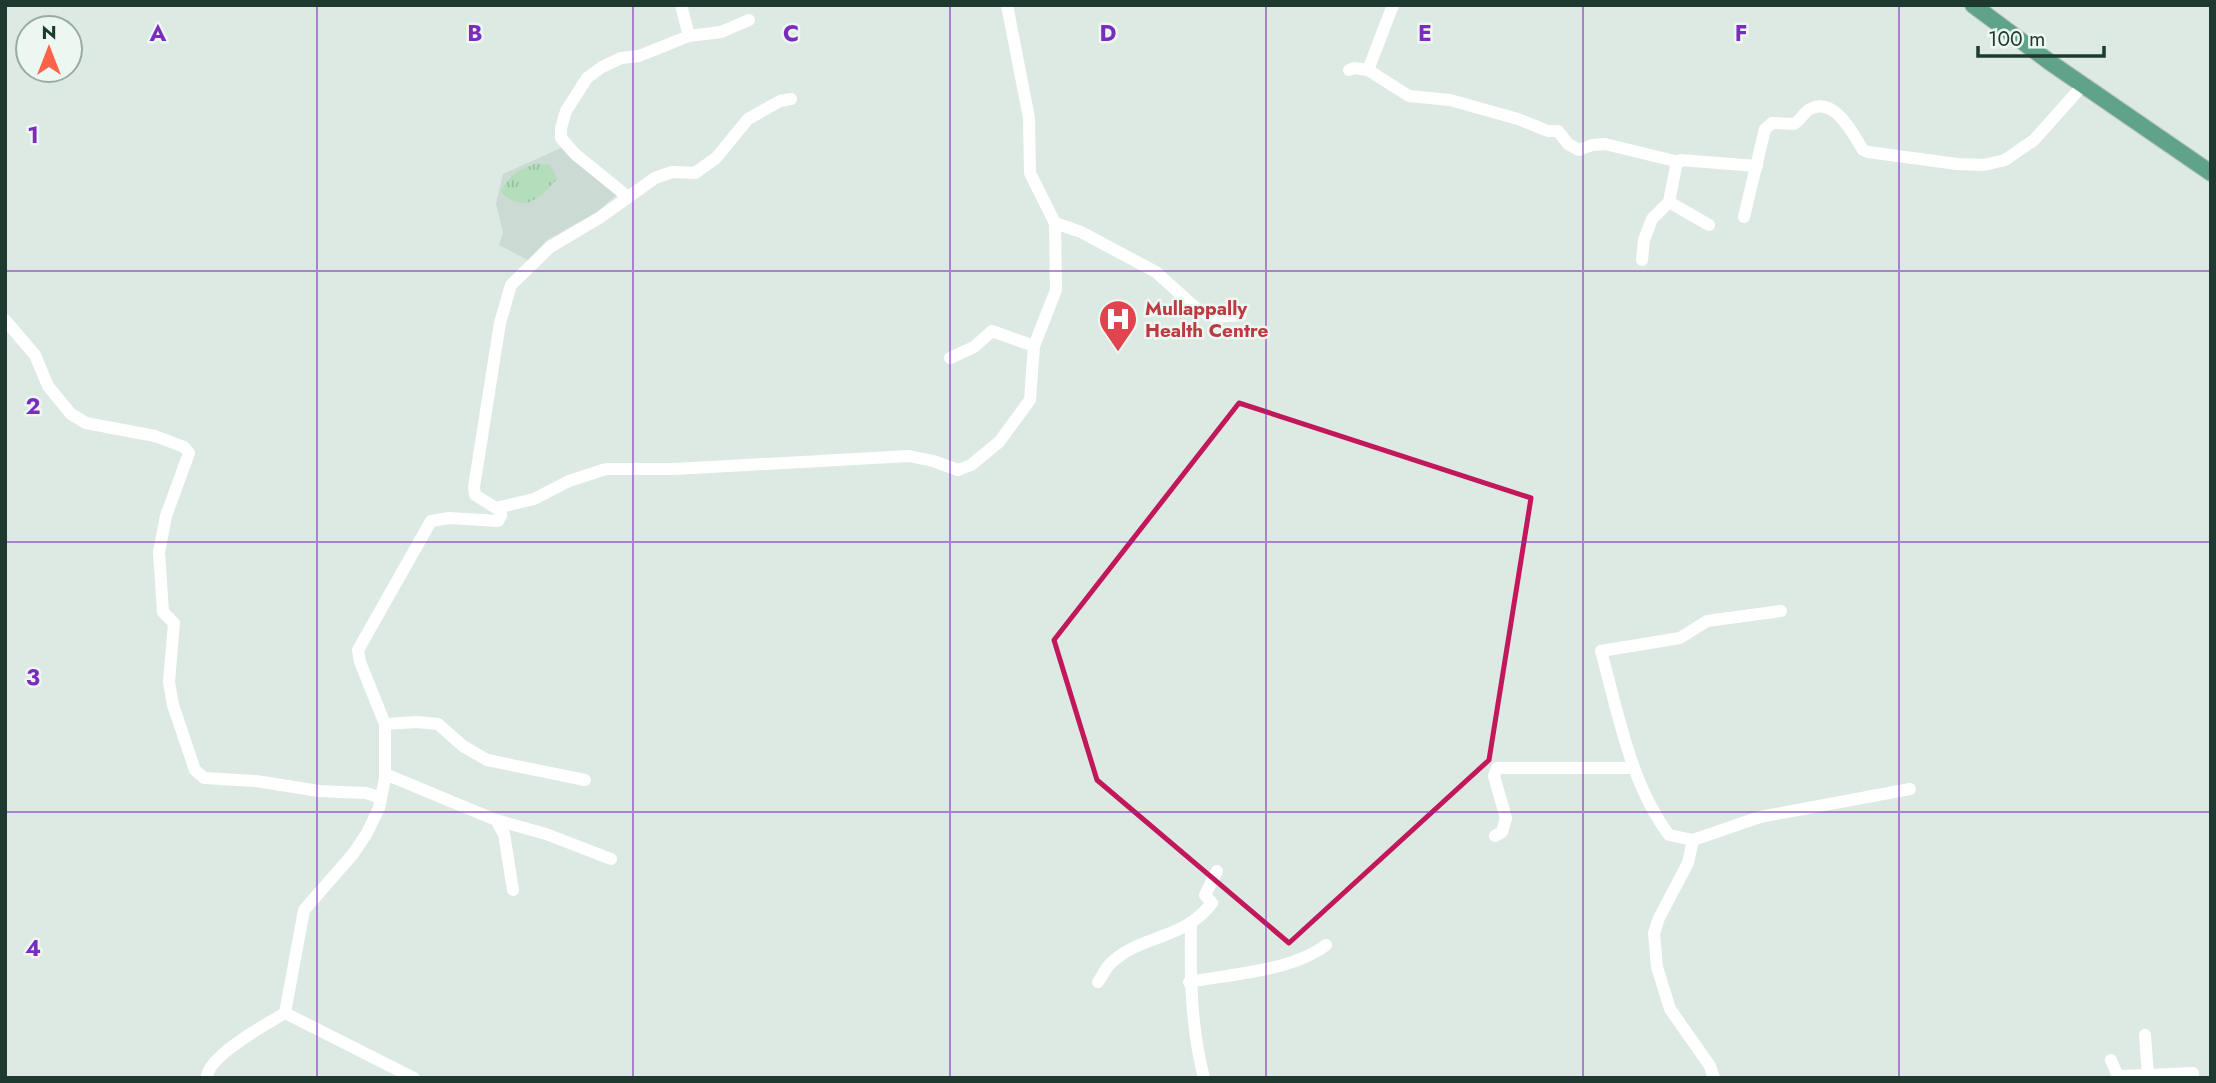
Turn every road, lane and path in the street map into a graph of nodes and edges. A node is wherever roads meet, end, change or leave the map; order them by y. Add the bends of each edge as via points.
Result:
1 (681, 5) edge
2 (1007, 5) edge
3 (1392, 5) edge
4 (1973, 5) edge
5 (749, 20) dead end
6 (689, 36) junction
7 (1349, 70) dead end
8 (1368, 71) junction
9 (2084, 84) junction
10 (791, 99) dead end
11 (1679, 162) junction
12 (1757, 166) junction
13 (2211, 173) edge
14 (628, 197) junction
15 (1668, 202) junction
16 (1744, 217) dead end
17 (1055, 223) junction
18 (1709, 225) dead end
19 (1642, 260) dead end
20 (1241, 316) dead end
21 (5, 320) edge
22 (1034, 346) junction
23 (950, 358) dead end
24 (496, 508) junction
25 (1781, 611) dead end
26 (384, 724) junction
27 (1634, 768) junction
28 (384, 774) junction
29 (585, 780) dead end
30 (1910, 789) dead end
31 (381, 798) junction
32 (496, 820) junction
33 (1495, 836) dead end
34 (1693, 840) junction
35 (611, 859) dead end
36 (1217, 871) dead end
37 (513, 890) dead end
38 (1191, 926) junction
39 (1326, 945) dead end
40 (1098, 982) dead end
41 (1189, 982) junction
42 (285, 1013) junction
43 (2145, 1035) dead end
44 (2111, 1060) dead end
45 (2148, 1076) junction
46 (207, 1078) edge
47 (414, 1078) edge
48 (1204, 1078) edge
49 (1714, 1078) edge
50 (2193, 1078) edge

1 - 6 street
2 - 17 street via 1029,118 1030,173
3 - 8 street
4 - 9 main road
5 - 6 street via 721,33
6 - 14 street via 602,66 587,78 566,111 561,128 565,145
7 - 8 street
8 - 11 street via 1409,96 1450,100 1558,131 1579,150 1605,144
9 - 12 street via 2034,140 2005,160 1957,164 1868,152 1834,111 1821,106 1807,110 1794,124 1767,126
9 - 13 main road
10 - 14 street via 748,119 716,158 695,173 672,172 655,178
11 - 12 street
11 - 15 street
12 - 16 street
14 - 24 street via 551,247 511,285 500,323 474,487 479,499
15 - 18 street
15 - 19 street via 1652,219
17 - 20 street via 1156,272 1198,310 1215,317
17 - 22 street via 1056,290
21 - 31 street via 35,355 48,386 71,414 86,423 155,436 189,453 166,516 159,552 163,612 174,623 169,682 195,770 204,778
22 - 23 street via 992,331 974,347
22 - 24 street via 1030,400 999,442 958,470 909,456 606,469 534,499
24 - 26 street via 501,511 498,521 431,521 358,650
25 - 27 street via 1707,621 1679,638 1601,651
26 - 28 street
26 - 29 street via 438,724 486,760
27 - 33 street via 1497,768 1494,776 1506,818 1502,832
27 - 34 street via 1668,835
28 - 31 street
28 - 32 street
30 - 34 street via 1760,817
31 - 42 street via 353,854 304,910
32 - 35 street
32 - 37 street via 504,834
34 - 49 street via 1688,863 1654,933 1657,967 1670,1009
36 - 38 street via 1205,895 1212,903
38 - 40 street via 1137,946 1110,964
38 - 41 street
39 - 41 street via 1293,962
41 - 48 street
42 - 46 street via 250,1033 209,1068
42 - 47 street
43 - 45 street
44 - 45 street via 2117,1074
45 - 50 street via 2193,1073

